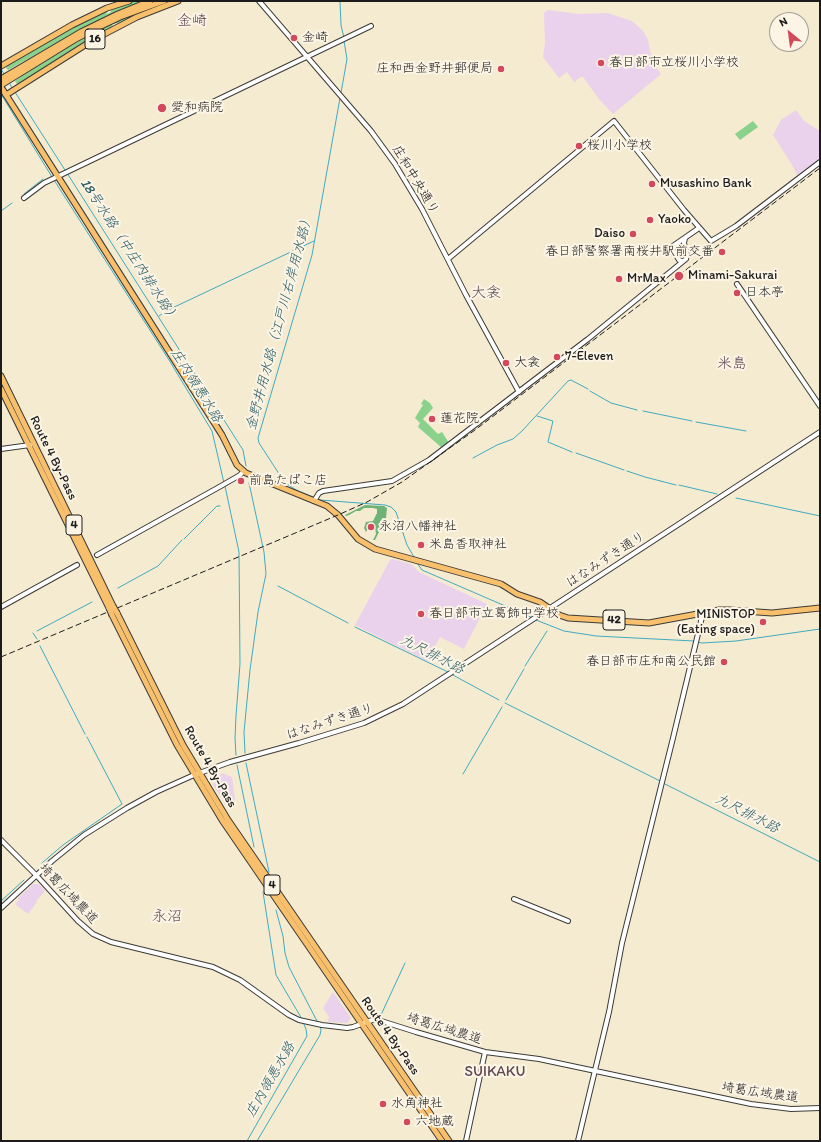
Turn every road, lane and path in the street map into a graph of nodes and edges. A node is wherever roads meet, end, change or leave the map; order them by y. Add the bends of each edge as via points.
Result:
1 (129, 1) edge
2 (150, 1) edge
3 (164, 1) edge
4 (178, 1) edge
5 (259, 1) edge
6 (371, 26) dead end
7 (307, 57) junction
8 (1, 66) edge
9 (14, 74) junction
10 (1, 79) edge
11 (1, 86) edge
12 (6, 95) junction
13 (820, 162) edge
14 (55, 178) junction
15 (24, 198) dead end
16 (699, 228) junction
17 (685, 238) junction
18 (686, 250) junction
19 (675, 254) junction
20 (448, 259) junction
21 (682, 261) junction
22 (737, 284) dead end
23 (1, 376) edge
24 (1, 389) edge
25 (519, 392) junction
26 (820, 406) edge
27 (820, 432) edge
28 (34, 444) junction
29 (28, 445) junction
30 (1, 449) edge
31 (243, 472) junction
32 (314, 501) junction
33 (97, 555) dead end
34 (77, 565) dead end
35 (1, 607) edge
36 (111, 607) junction
37 (820, 608) edge
38 (550, 609) junction
39 (703, 613) junction
40 (197, 774) junction
41 (1, 840) edge
42 (36, 875) junction
43 (514, 899) dead end
44 (1, 908) edge
45 (568, 921) dead end
46 (364, 1023) junction
47 (485, 1052) junction
48 (595, 1071) junction
49 (820, 1108) edge
50 (442, 1141) edge
51 (449, 1141) edge
52 (466, 1141) edge
53 (578, 1141) edge

1 - 8 main road, 16 via 107,8 72,25
2 - 9 main road, 16 via 81,32
3 - 9 main road, 16 via 120,17
4 - 12 main road, 16 via 137,17 93,40
5 - 7 street, 庄和中央通り
6 - 7 street
7 - 14 street
7 - 20 street, 庄和中央通り via 396,164
9 - 10 main road, 16
9 - 11 main road, 16
11 - 12 main road
12 - 14 main road
13 - 16 street via 765,205 712,241
14 - 15 street
14 - 31 main road via 222,435
16 - 17 street
16 - 20 street via 614,121
17 - 18 street
17 - 19 street via 673,246
18 - 19 street
18 - 21 street via 687,257
19 - 21 street
20 - 25 street, 庄和中央通り
21 - 25 street
22 - 26 street
23 - 28 main road, Route 4 By-Pass / 4
24 - 29 main road, Route 4 By-Pass / 4
25 - 32 street via 429,460 397,479 386,483 323,491 318,493
27 - 38 street, はなみずき通り
28 - 29 street
28 - 36 main road, Route 4 By-Pass / 4
29 - 30 street
29 - 36 main road, Route 4 By-Pass / 4
31 - 32 main road, 42
31 - 33 street
32 - 38 main road, 42 via 335,512 362,542 381,551 501,584
34 - 35 street
36 - 40 main road, Route 4 By-Pass / 4, bridge via 169,729
37 - 39 main road, 42 via 760,613 729,610
38 - 39 main road, 42 via 568,618 649,623
38 - 40 street, はなみずき通り via 408,701 371,720
39 - 48 street via 622,943
40 - 42 street, はなみずき通り via 156,792 114,816 84,835
40 - 46 main road, Route 4 By-Pass / 4 via 233,837
41 - 42 street, 埼葛広域農道
42 - 44 street, はなみずき通り
42 - 46 street, 埼葛広域農道 via 93,934 111,942 213,967 240,980 299,1020 322,1026 347,1028
43 - 45 street
46 - 47 street, 埼葛広域農道 via 380,1020
46 - 50 main road, Route 4 By-Pass / 4
46 - 51 main road, Route 4 By-Pass / 4
47 - 48 street, 埼葛広域農道 via 539,1059
47 - 52 street
48 - 49 street, 埼葛広域農道 via 751,1104 792,1109
48 - 53 street

